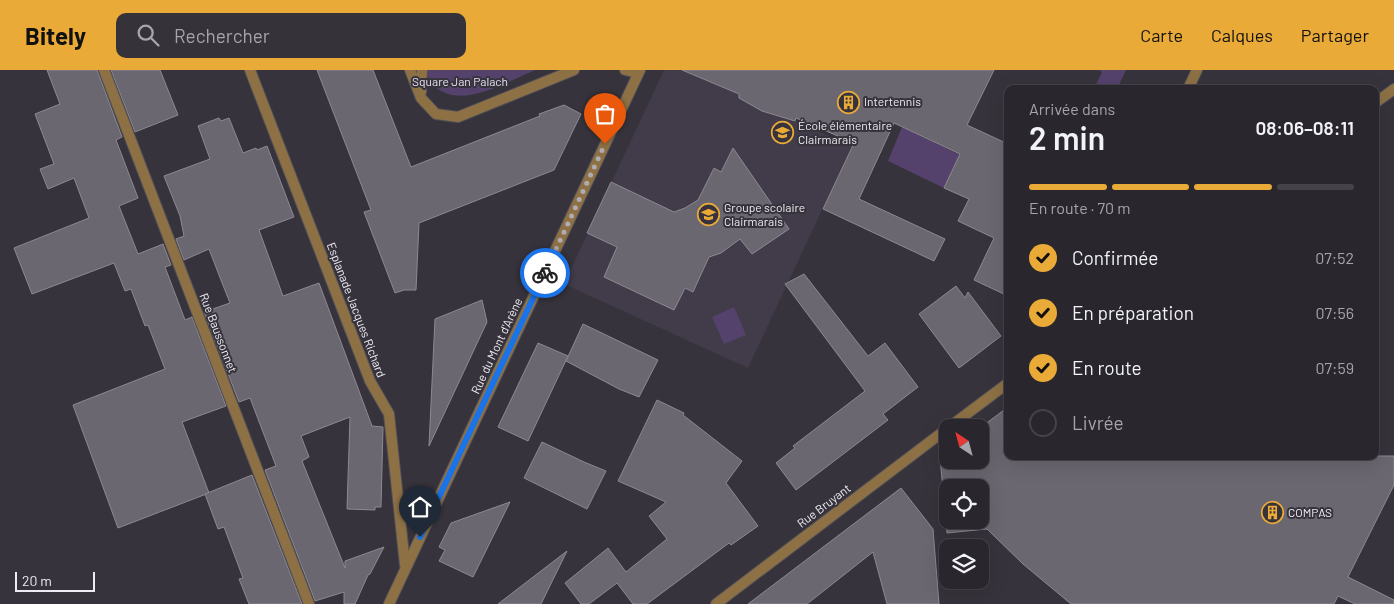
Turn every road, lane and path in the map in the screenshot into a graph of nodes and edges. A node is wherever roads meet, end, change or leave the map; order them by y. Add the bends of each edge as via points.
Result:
1 (104, 70) edge
2 (250, 70) edge
3 (410, 70) edge
4 (422, 70) edge
5 (574, 70) edge
6 (625, 70) edge
7 (1197, 70) edge
8 (639, 71) edge
9 (1190, 85) edge
10 (1394, 89) edge
11 (421, 98) junction
12 (1379, 100) edge
13 (1004, 386) edge
14 (960, 419) edge
15 (939, 435) edge
16 (406, 566) junction
17 (309, 604) edge
18 (389, 604) edge
19 (716, 604) edge

1 - 17 street, Rue Baussonnet
2 - 16 street, Esplanade Jacques Richard via 370,381 390,414
3 - 11 street
4 - 11 street
5 - 11 street via 458,117 436,114
6 - 8 street
7 - 9 street
8 - 16 street, Rue du Mont d'Arène
10 - 12 street
13 - 14 street, Rue Bruyant
15 - 19 street, Rue Bruyant
16 - 18 street, Rue du Mont d'Arène

